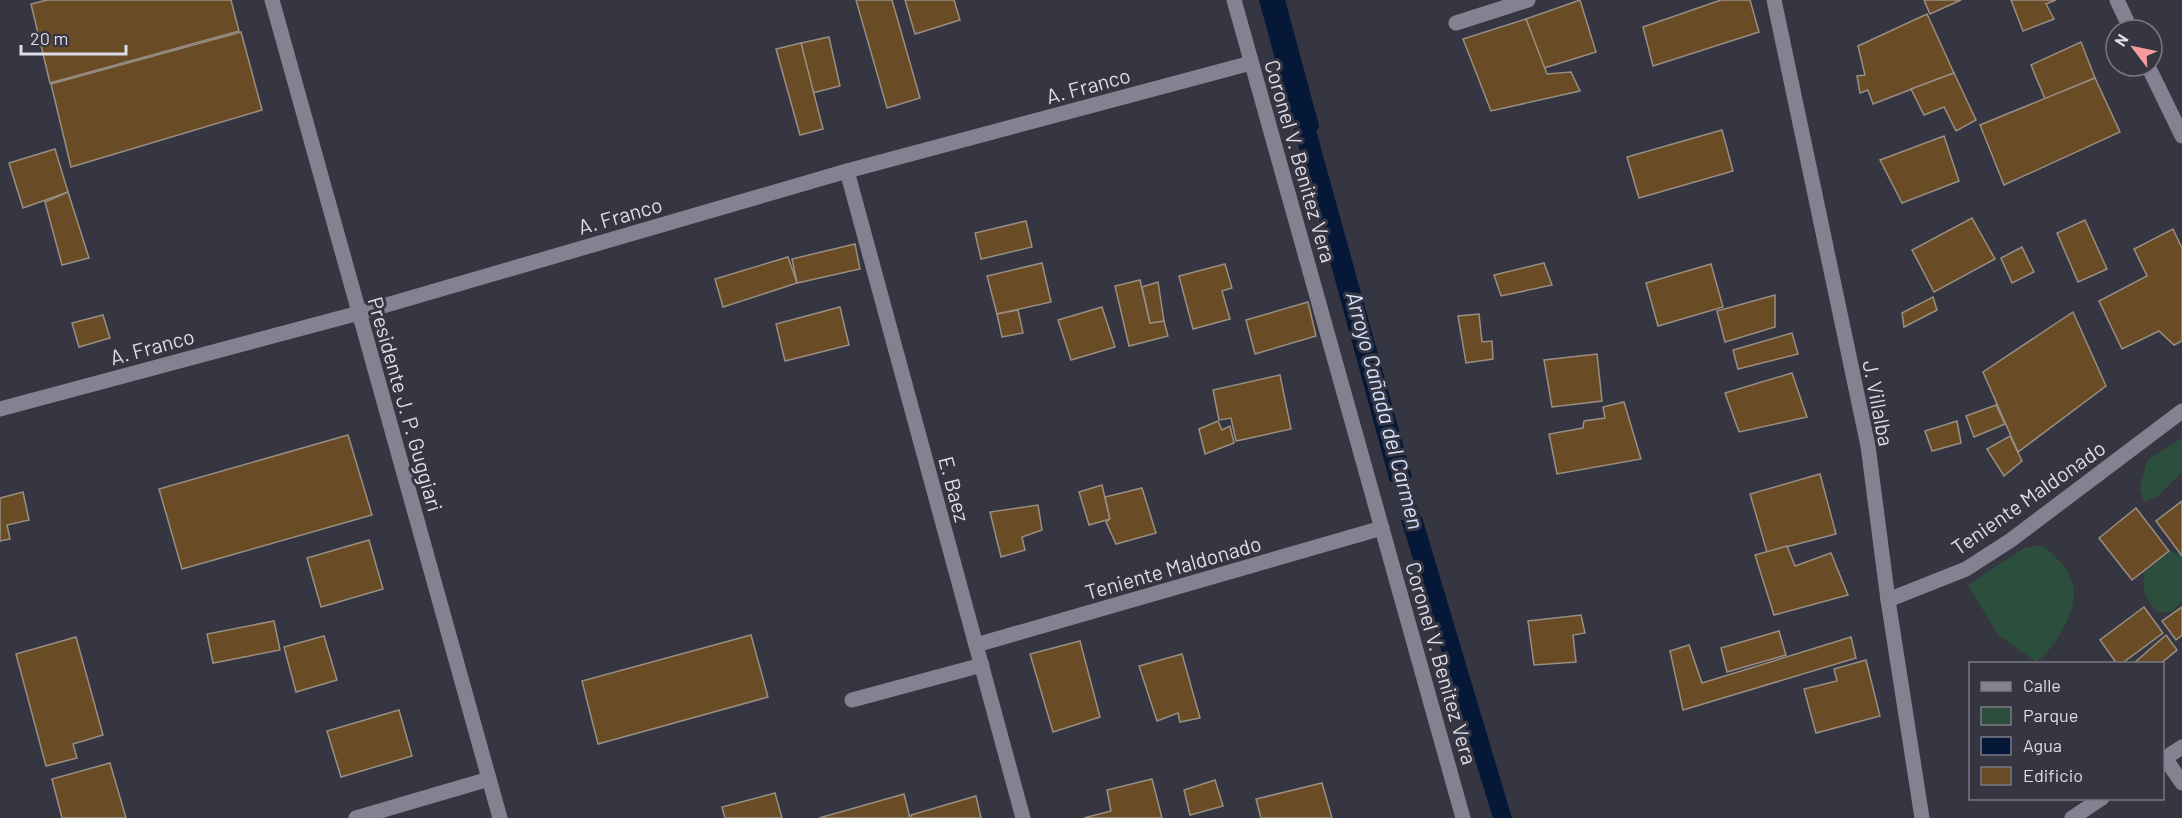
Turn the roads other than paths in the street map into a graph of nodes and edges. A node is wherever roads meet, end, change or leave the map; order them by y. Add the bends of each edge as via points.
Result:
1 (272, 0) edge
2 (1234, 0) edge
3 (1528, 0) edge
4 (1774, 0) edge
5 (2117, 0) edge
6 (2125, 18) edge
7 (1456, 23) dead end
8 (1251, 63) junction
9 (2154, 78) edge
10 (2182, 136) edge
11 (847, 171) junction
12 (359, 313) junction
13 (0, 409) edge
14 (2182, 411) edge
15 (1382, 528) junction
16 (1888, 600) junction
17 (976, 645) junction
18 (982, 666) junction
19 (852, 700) dead end
20 (2182, 747) edge
21 (2164, 759) edge
22 (489, 779) junction
23 (2182, 783) edge
24 (2099, 800) edge
25 (356, 818) edge
26 (500, 818) edge
27 (1023, 818) edge
28 (1463, 818) edge
29 (1922, 818) edge
30 (2073, 818) edge

1 - 12 street, Presidente J. P. Guggiari
2 - 8 street, Coronel V. Benitez Vera
3 - 7 street
4 - 16 street, J. Villalba via 1868,446
5 - 6 street
8 - 11 street, A. Franco
8 - 15 street, Coronel V. Benitez Vera
9 - 10 street
11 - 12 street, A. Franco
11 - 17 street, E. Baez
12 - 13 street, A. Franco
12 - 22 street, Presidente J. P. Guggiari
14 - 16 street, Teniente Maldonado via 2011,540 1975,563
15 - 17 street, Teniente Maldonado
15 - 28 street, Coronel V. Benitez Vera
16 - 29 street, J. Villalba
17 - 18 street, E. Baez
18 - 19 street
18 - 27 street, E. Baez
20 - 21 street
21 - 23 street
22 - 25 street
22 - 26 street, Presidente J. P. Guggiari
24 - 30 street

